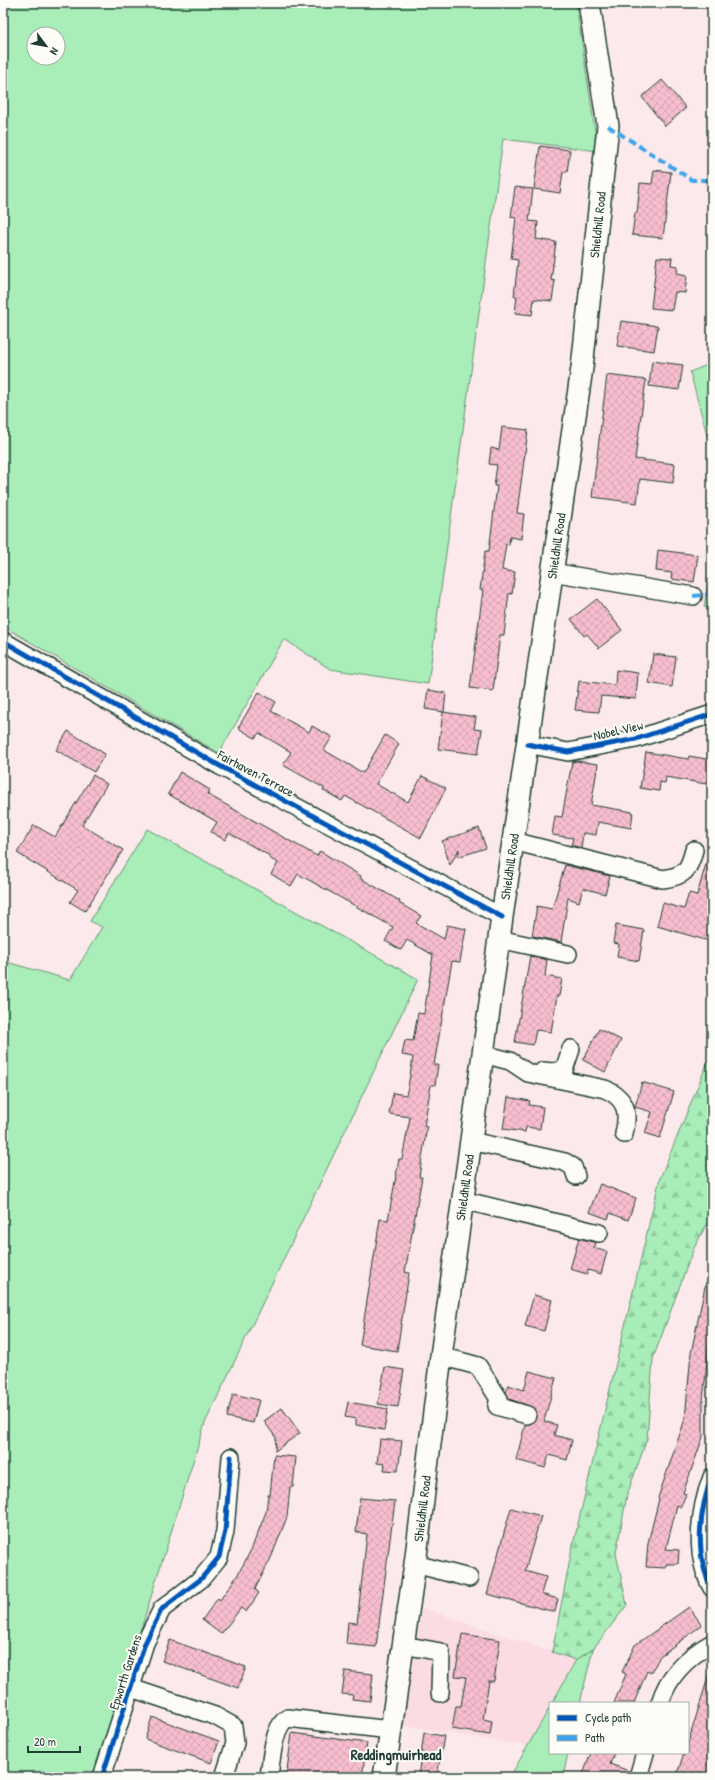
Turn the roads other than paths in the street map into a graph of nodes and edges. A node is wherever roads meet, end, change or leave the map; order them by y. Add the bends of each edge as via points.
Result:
1 (589, 3) edge
2 (552, 572) junction
3 (693, 596) dead end
4 (3, 641) edge
5 (712, 714) edge
6 (527, 744) junction
7 (513, 841) junction
8 (694, 850) dead end
9 (502, 917) junction
10 (499, 939) junction
11 (568, 954) dead end
12 (571, 1049) dead end
13 (483, 1050) junction
14 (624, 1134) dead end
15 (471, 1141) junction
16 (576, 1176) dead end
17 (462, 1200) junction
18 (599, 1233) dead end
19 (441, 1356) junction
20 (527, 1415) dead end
21 (231, 1457) dead end
22 (712, 1477) edge
23 (414, 1564) junction
24 (469, 1578) dead end
25 (712, 1588) edge
26 (712, 1643) edge
27 (403, 1645) junction
28 (131, 1688) junction
29 (440, 1693) dead end
30 (660, 1702) edge
31 (390, 1730) junction
32 (645, 1754) edge
33 (102, 1777) edge
34 (224, 1777) edge
35 (269, 1777) edge
36 (384, 1777) edge
37 (638, 1777) edge

1 - 2 main road, Shieldhill Road via 608,126 582,368
2 - 3 street
2 - 6 main road, Shieldhill Road
4 - 9 street, Fairhaven Terrace via 220,766
5 - 6 street, Nobel View via 636,739 568,752
6 - 7 main road, Shieldhill Road
7 - 8 street via 664,878 677,877 690,866
7 - 9 main road, Shieldhill Road
9 - 10 main road, Shieldhill Road
10 - 11 street
10 - 13 main road, Shieldhill Road
12 - 13 street via 564,1070 552,1072 538,1071 506,1053
13 - 14 street via 510,1061 528,1073 614,1093 623,1104 628,1117
13 - 15 main road, Shieldhill Road
15 - 16 street via 565,1162 573,1167
15 - 17 main road, Shieldhill Road
17 - 18 street
17 - 19 main road, Shieldhill Road
19 - 20 street via 478,1366 499,1399 497,1406
19 - 23 main road, Shieldhill Road
21 - 28 street, Epworth Gardens via 225,1531 219,1557 201,1579 162,1609 145,1643
22 - 25 street via 707,1489 699,1538 706,1577
23 - 24 street
23 - 27 main road, Shieldhill Road
26 - 30 street via 696,1653 674,1673
27 - 29 street via 441,1652
27 - 31 main road, Shieldhill Road
28 - 33 street, Epworth Gardens
28 - 34 street via 215,1716 233,1726 235,1743
31 - 35 street via 288,1718 281,1724 277,1734
31 - 36 main road, Shieldhill Road
32 - 37 street

